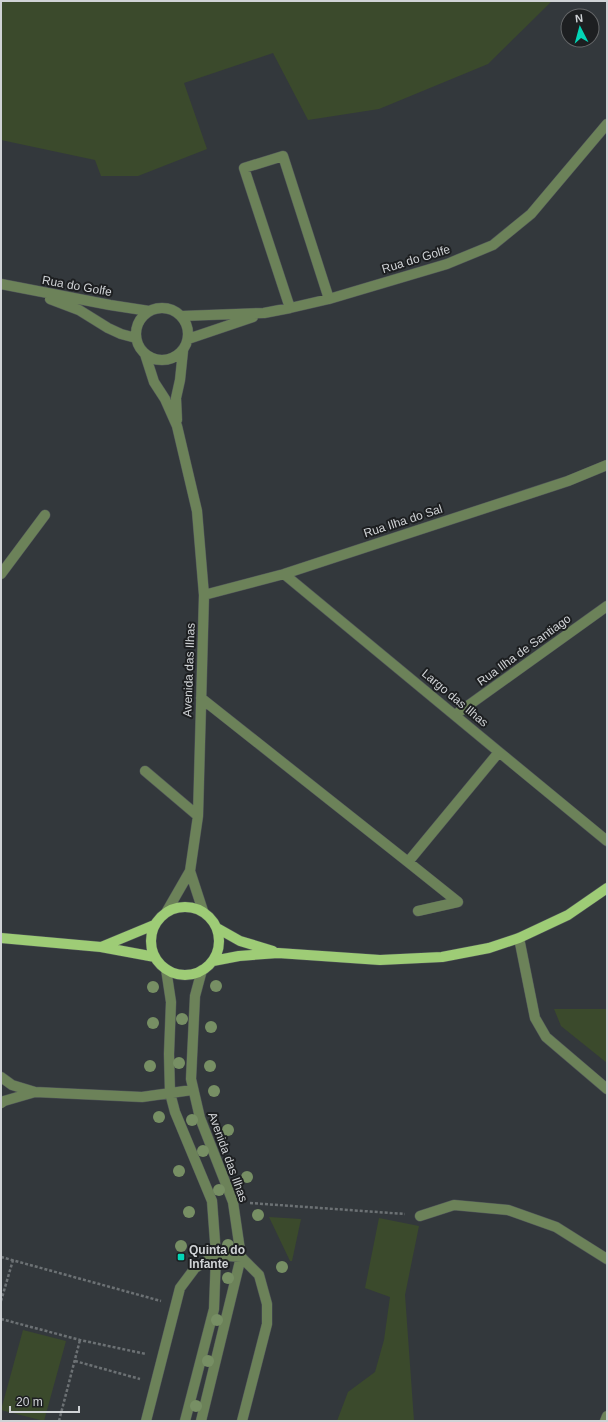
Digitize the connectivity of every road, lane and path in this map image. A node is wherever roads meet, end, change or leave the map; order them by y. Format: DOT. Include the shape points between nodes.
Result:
graph roads {
  1 [pos="607,124"];
  2 [pos="1,284"];
  3 [pos="30,290"];
  4 [pos="330,299"];
  5 [pos="290,308"];
  6 [pos="149,311"];
  7 [pos="264,313"];
  8 [pos="182,316"];
  9 [pos="136,338"];
  10 [pos="188,339"];
  11 [pos="183,350"];
  12 [pos="145,354"];
  13 [pos="177,426"];
  14 [pos="607,465"];
  15 [pos="45,515"];
  16 [pos="1,574"];
  17 [pos="284,574"];
  18 [pos="204,595"];
  19 [pos="607,606"];
  20 [pos="201,698"];
  21 [pos="455,715"];
  22 [pos="499,752"];
  23 [pos="145,771"];
  24 [pos="198,816"];
  25 [pos="607,841"];
  26 [pos="408,862"];
  27 [pos="190,871"];
  28 [pos="607,888"];
  29 [pos="167,911"];
  30 [pos="203,911"];
  31 [pos="418,911"];
  32 [pos="154,925"];
  33 [pos="217,928"];
  34 [pos="1,938"];
  35 [pos="519,938"];
  36 [pos="101,947"];
  37 [pos="278,953"];
  38 [pos="155,957"];
  39 [pos="213,961"];
  40 [pos="166,969"];
  41 [pos="202,970"];
  42 [pos="1,1077"];
  43 [pos="607,1089"];
  44 [pos="192,1090"];
  45 [pos="35,1092"];
  46 [pos="170,1093"];
  47 [pos="1,1103"];
  48 [pos="249,1203"];
  49 [pos="420,1216"];
  50 [pos="216,1256"];
  51 [pos="1,1257"];
  52 [pos="241,1257"];
  53 [pos="607,1259"];
  54 [pos="13,1260"];
  55 [pos="1,1301"];
  56 [pos="176,1305"];
  57 [pos="1,1319"];
  58 [pos="80,1340"];
  59 [pos="148,1355"];
  60 [pos="75,1361"];
  61 [pos="142,1380"];
  62 [pos="607,1416"];
  63 [pos="60,1421"];
  64 [pos="146,1421"];
  65 [pos="185,1421"];
  66 [pos="201,1421"];
  67 [pos="242,1421"];
  68 [pos="606,1421"];
  1 -- 4 [label="street, Rua do Golfe" via="531,214 493,246 447,264"];
  2 -- 3 [label="street, Rua do Golfe"];
  3 -- 6 [label="street, Rua do Golfe"];
  3 -- 9 [label="street" via="79,310 121,334"];
  4 -- 5 [label="street, Rua do Golfe"];
  4 -- 5 [label="street" via="283,156 244,168"];
  5 -- 7 [label="street, Rua do Golfe"];
  6 -- 8 [label="street, Rua do Golfe" via="166,308 175,310"];
  6 -- 9 [label="street" via="138,322"];
  7 -- 8 [label="street, Rua do Golfe"];
  7 -- 10 [label="street"];
  8 -- 10 [label="street" via="189,331"];
  9 -- 12 [label="street"];
  10 -- 11 [label="street"];
  11 -- 12 [label="street" via="173,358 161,361"];
  11 -- 13 [label="street, Avenida das Ilhas" via="176,398"];
  12 -- 13 [label="street, Avenida das Ilhas" via="154,382"];
  13 -- 18 [label="street, Avenida das Ilhas" via="197,511"];
  14 -- 17 [label="street, Rua Ilha do Sal"];
  15 -- 16 [label="street"];
  17 -- 18 [label="street, Rua Ilha do Sal"];
  17 -- 21 [label="street, Largo das Ilhas"];
  18 -- 20 [label="street, Avenida das Ilhas"];
  19 -- 21 [label="street, Rua Ilha de Santiago"];
  20 -- 24 [label="street, Avenida das Ilhas"];
  20 -- 26 [label="street"];
  21 -- 22 [label="street, Largo das Ilhas"];
  22 -- 25 [label="street, Largo das Ilhas"];
  22 -- 26 [label="street"];
  23 -- 24 [label="street"];
  24 -- 27 [label="street, Avenida das Ilhas"];
  26 -- 31 [label="street" via="458,902"];
  27 -- 29 [label="street, Avenida das Ilhas"];
  27 -- 30 [label="street"];
  28 -- 35 [label="main road" via="568,915"];
  29 -- 30 [label="main road" via="185,906"];
  29 -- 32 [label="main road"];
  30 -- 33 [label="main road"];
  32 -- 36 [label="main road"];
  32 -- 38 [label="main road" via="151,947"];
  33 -- 37 [label="main road" via="240,941"];
  33 -- 39 [label="main road" via="220,939"];
  34 -- 36 [label="main road"];
  35 -- 37 [label="main road" via="489,948 442,957 380,960"];
  35 -- 43 [label="street" via="535,1018 546,1037"];
  36 -- 38 [label="main road"];
  37 -- 39 [label="main road"];
  38 -- 40 [label="main road"];
  39 -- 41 [label="main road"];
  40 -- 41 [label="main road" via="184,975"];
  40 -- 46 [label="street" via="171,1002"];
  41 -- 44 [label="street, Avenida das Ilhas" via="195,996 191,1055"];
  42 -- 45 [label="street" via="12,1085"];
  44 -- 46 [label="street"];
  44 -- 52 [label="street, Avenida das Ilhas" via="200,1118 233,1202"];
  45 -- 46 [label="street" via="142,1097"];
  45 -- 47 [label="street"];
  46 -- 50 [label="street" via="175,1112 212,1201"];
  48 -- 49 [label="path"];
  49 -- 53 [label="street" via="454,1205 508,1210 556,1227"];
  50 -- 52 [label="street"];
  50 -- 56 [label="street" via="195,1268 180,1288"];
  50 -- 65 [label="street" via="214,1309"];
  51 -- 54 [label="path"];
  52 -- 66 [label="street, Avenida das Ilhas"];
  52 -- 67 [label="street" via="259,1275 267,1304 267,1324"];
  54 -- 55 [label="path"];
  54 -- 56 [label="path"];
  56 -- 64 [label="street"];
  57 -- 58 [label="path"];
  58 -- 59 [label="path"];
  58 -- 60 [label="path"];
  60 -- 61 [label="path"];
  60 -- 63 [label="path"];
  62 -- 68 [label="street"];
}
